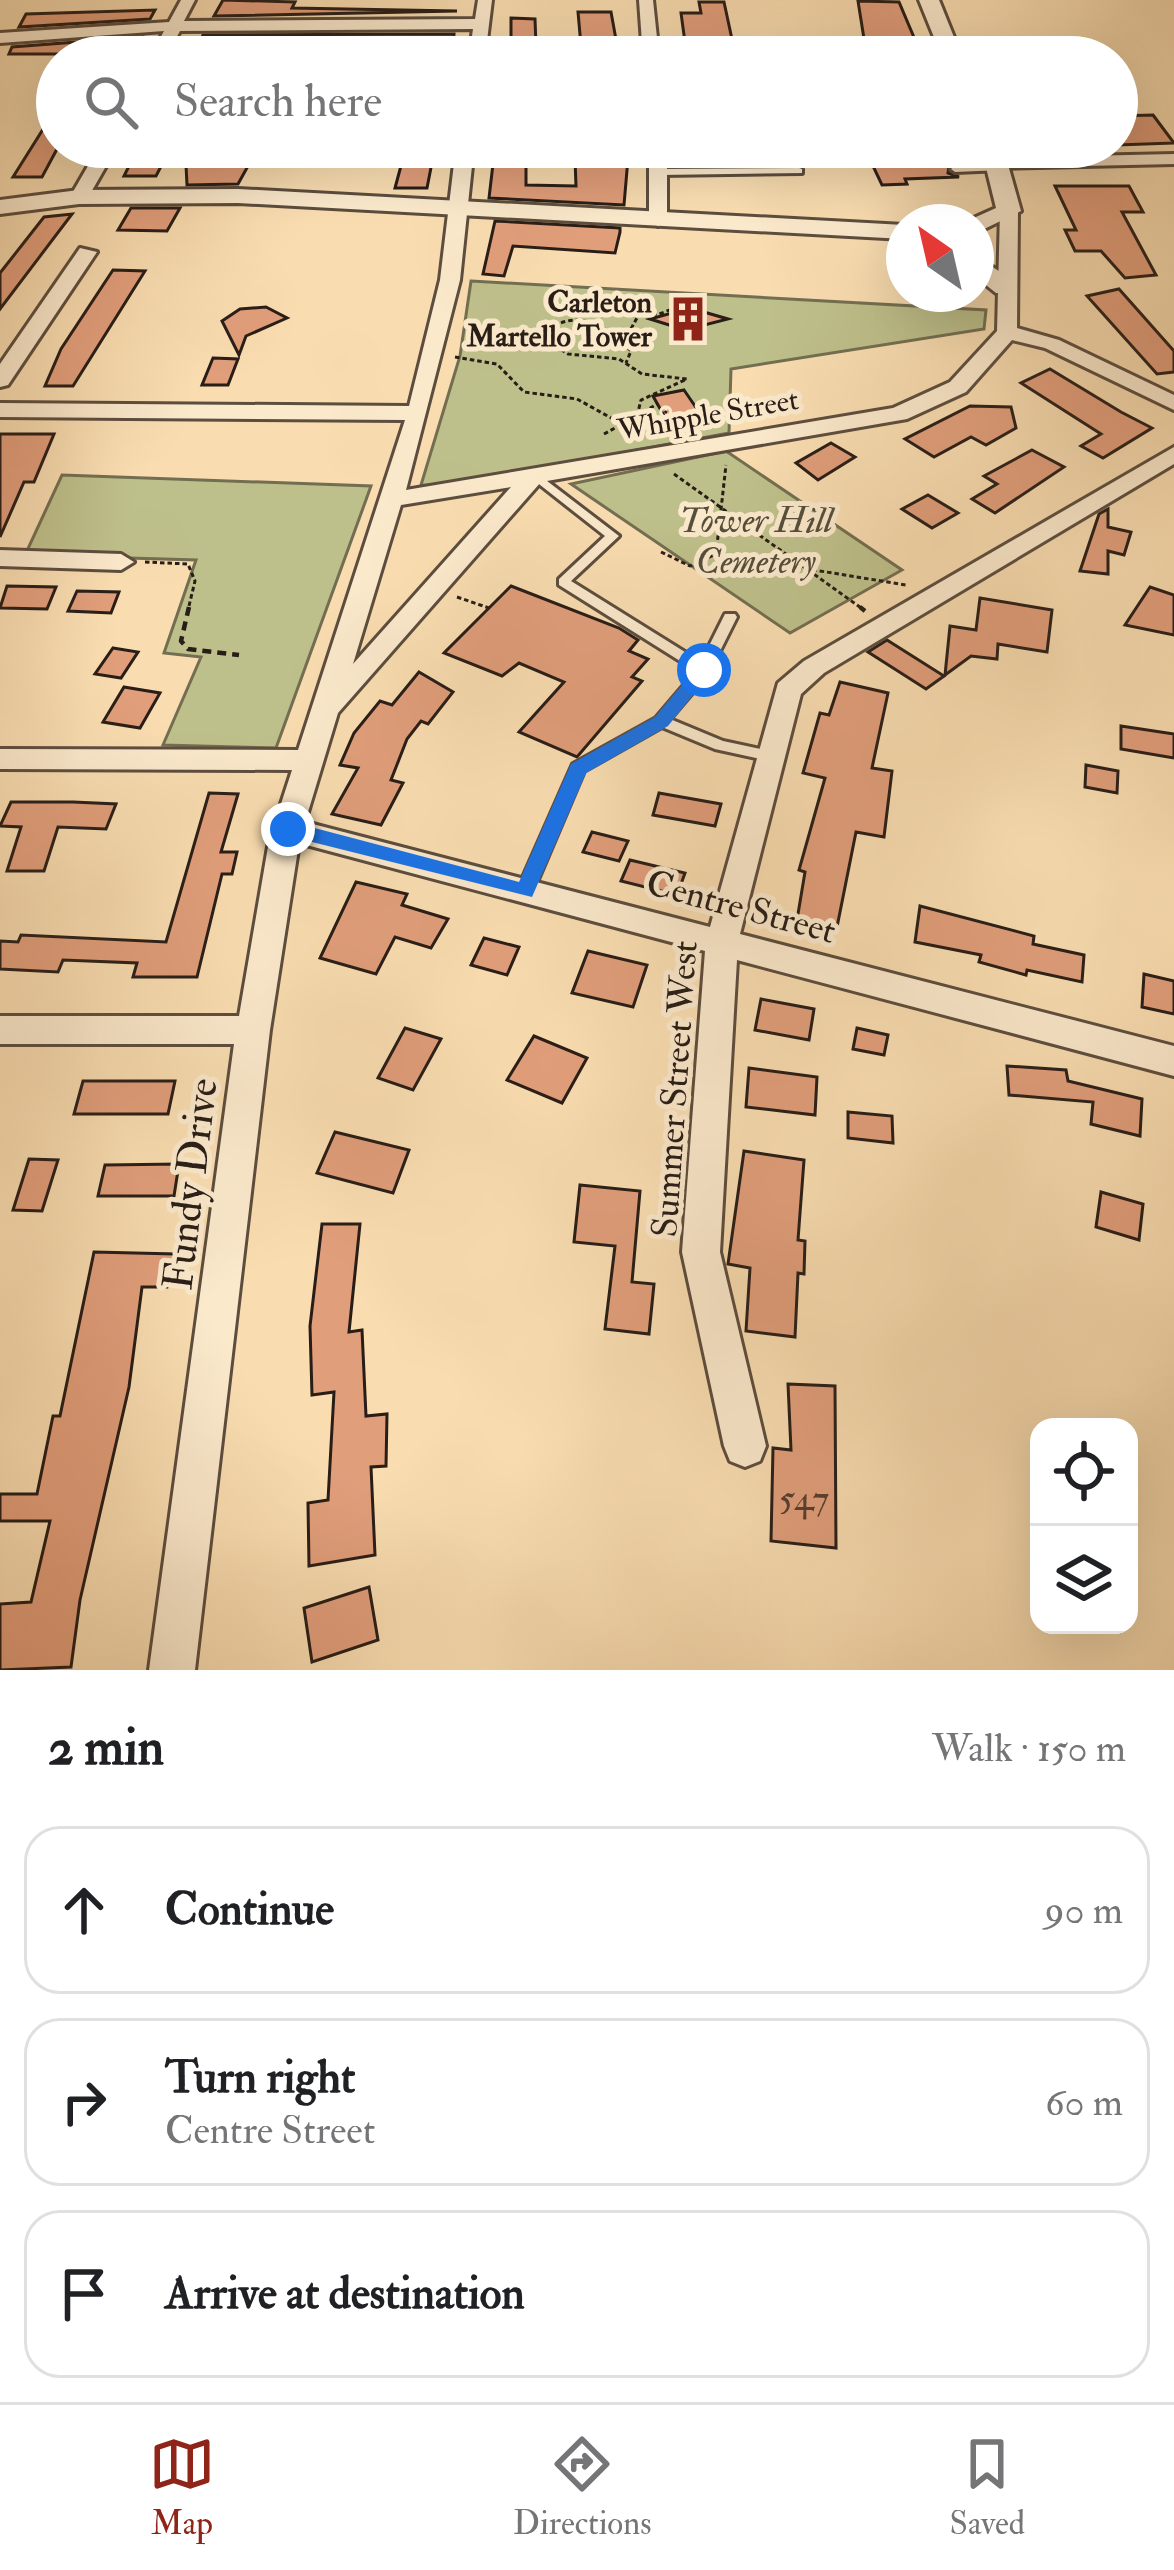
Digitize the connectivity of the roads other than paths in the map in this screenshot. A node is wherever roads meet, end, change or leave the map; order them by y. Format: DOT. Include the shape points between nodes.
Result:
graph roads {
  1 [pos="188,0"];
  2 [pos="485,0"];
  3 [pos="646,0"];
  4 [pos="929,0"];
  5 [pos="482,24"];
  6 [pos="175,26"];
  7 [pos="170,36"];
  8 [pos="480,36"];
  9 [pos="649,36"];
  10 [pos="944,36"];
  11 [pos="0,38"];
  12 [pos="1138,159"];
  13 [pos="1174,159"];
  14 [pos="96,168"];
  15 [pos="462,168"];
  16 [pos="660,168"];
  17 [pos="959,168"];
  18 [pos="998,168"];
  19 [pos="955,169"];
  20 [pos="799,171"];
  21 [pos="660,172"];
  22 [pos="80,197"];
  23 [pos="457,206"];
  24 [pos="0,207"];
  25 [pos="1009,211"];
  26 [pos="994,218"];
  27 [pos="658,220"];
  28 [pos="886,231"];
  29 [pos="87,252"];
  30 [pos="994,278"];
  31 [pos="1005,287"];
  32 [pos="1007,332"];
  33 [pos="0,380"];
  34 [pos="1168,396"];
  35 [pos="0,410"];
  36 [pos="418,413"];
  37 [pos="1174,454"];
  38 [pos="534,476"];
  39 [pos="391,500"];
  40 [pos="0,558"];
  41 [pos="121,562"];
  42 [pos="730,617"];
  43 [pos="704,670"];
  44 [pos="323,715"];
  45 [pos="661,721"];
  46 [pos="770,756"];
  47 [pos="0,759"];
  48 [pos="309,760"];
  49 [pos="288,829"];
  50 [pos="525,891"];
  51 [pos="722,943"];
  52 [pos="0,1030"];
  53 [pos="253,1030"];
  54 [pos="1174,1061"];
  55 [pos="745,1446"];
  56 [pos="172,1670"];
  1 -- 6 [label="street"];
  2 -- 5 [label="street"];
  3 -- 9 [label="street"];
  4 -- 10 [label="street"];
  5 -- 6 [label="street"];
  5 -- 8 [label="street"];
  6 -- 7 [label="street"];
  6 -- 11 [label="street"];
  12 -- 13 [label="street"];
  14 -- 22 [label="street"];
  15 -- 23 [label="street, Fundy Drive"];
  16 -- 21 [label="street"];
  17 -- 19 [label="lane"];
  18 -- 25 [label="street"];
  20 -- 21 [label="lane"];
  21 -- 27 [label="street"];
  22 -- 23 [label="street"];
  22 -- 24 [label="street"];
  23 -- 27 [label="street"];
  23 -- 36 [label="street, Fundy Drive" via="450,280"];
  25 -- 26 [label="street"];
  25 -- 31 [label="street"];
  27 -- 28 [label="street"];
  29 -- 33 [label="street"];
  30 -- 31 [label="street"];
  31 -- 32 [label="street"];
  32 -- 34 [label="street"];
  32 -- 38 [label="street, Whipple Street" via="958,388 924,407"];
  35 -- 36 [label="street"];
  36 -- 39 [label="street, Fundy Drive"];
  37 -- 46 [label="street, Summer Street West" via="793,683"];
  38 -- 39 [label="street, Whipple Street"];
  38 -- 43 [label="lane" via="613,536 563,582"];
  38 -- 44 [label="street, Fundy Drive"];
  39 -- 44 [label="street, Fundy Drive"];
  40 -- 41 [label="street"];
  42 -- 43 [label="lane"];
  43 -- 45 [label="lane"];
  44 -- 48 [label="street, Fundy Drive"];
  45 -- 46 [label="lane"];
  45 -- 50 [label="lane" via="578,768"];
  46 -- 51 [label="street, Summer Street West"];
  47 -- 48 [label="street"];
  48 -- 49 [label="street, Fundy Drive"];
  49 -- 50 [label="street, Centre Street"];
  49 -- 53 [label="street, Fundy Drive"];
  50 -- 51 [label="street, Centre Street"];
  51 -- 54 [label="street, Centre Street"];
  51 -- 55 [label="street, Summer Street West" via="701,1252"];
  52 -- 53 [label="street"];
  53 -- 56 [label="street, Fundy Drive"];
}
